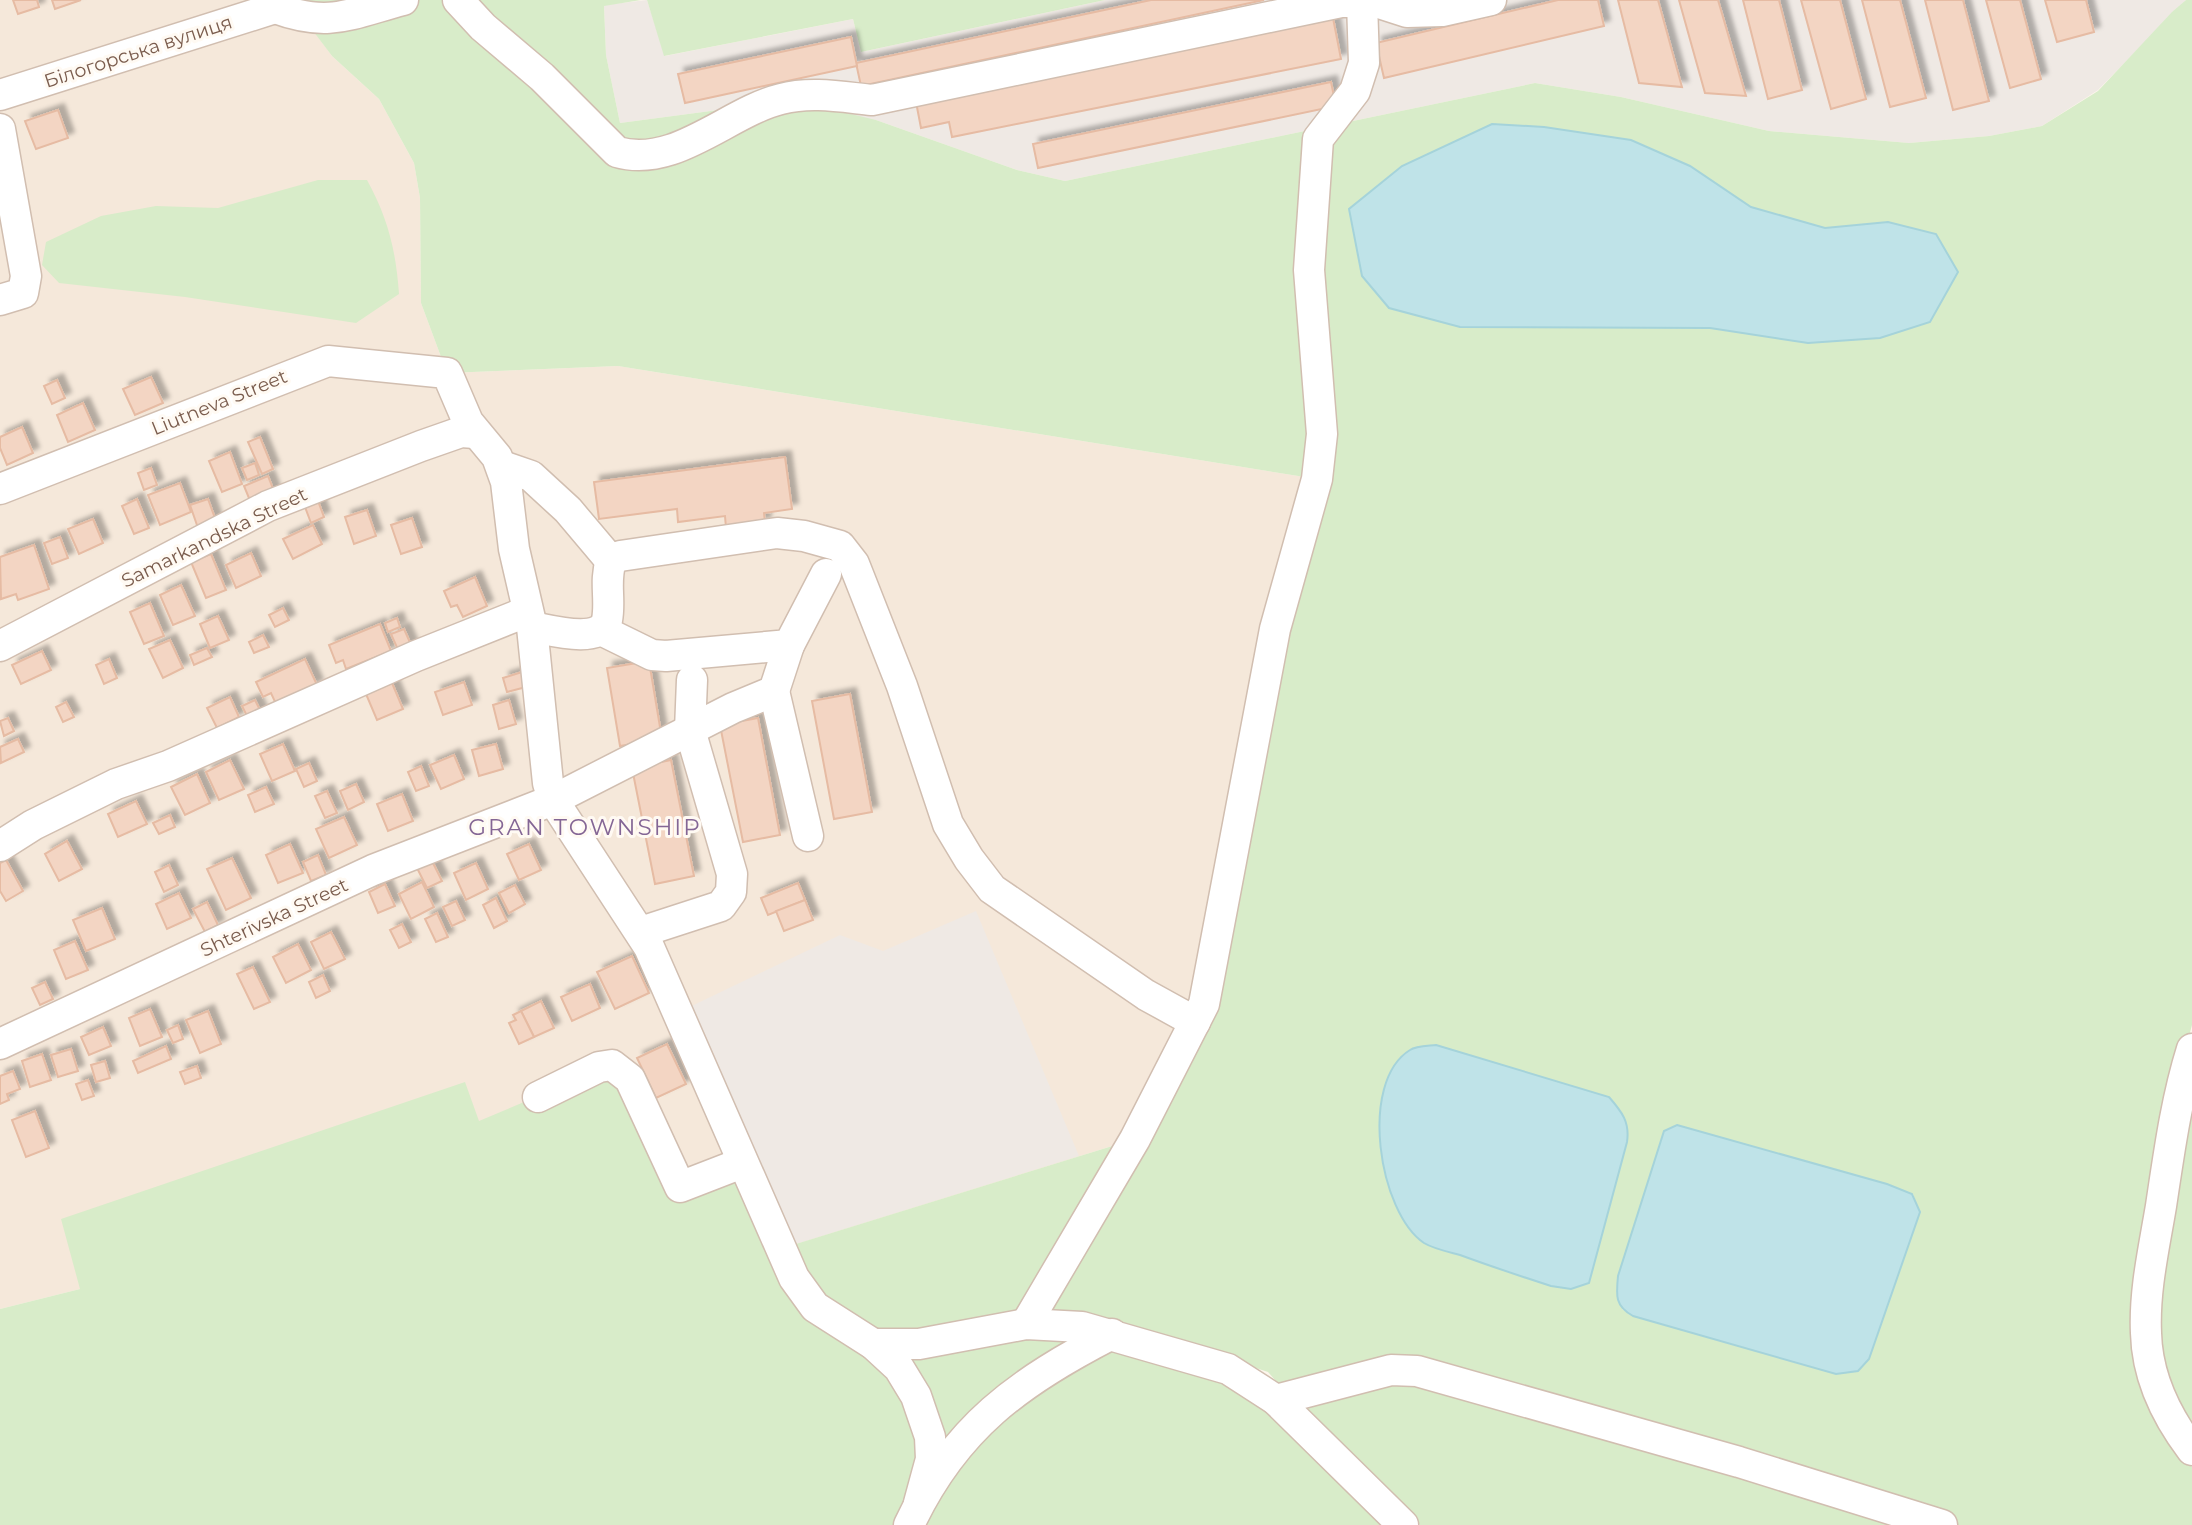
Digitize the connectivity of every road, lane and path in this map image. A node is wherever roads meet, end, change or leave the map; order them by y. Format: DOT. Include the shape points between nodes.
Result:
graph roads {
  1 [pos="403,0"];
  2 [pos="458,0"];
  3 [pos="1491,0"];
  4 [pos="1362,2"];
  5 [pos="274,4"];
  6 [pos="0,95"];
  7 [pos="0,129"];
  8 [pos="0,300"];
  9 [pos="475,433"];
  10 [pos="502,466"];
  11 [pos="0,489"];
  12 [pos="611,561"];
  13 [pos="826,575"];
  14 [pos="529,619"];
  15 [pos="601,630"];
  16 [pos="789,645"];
  17 [pos="0,646"];
  18 [pos="692,680"];
  19 [pos="774,691"];
  20 [pos="690,730"];
  21 [pos="552,800"];
  22 [pos="808,836"];
  23 [pos="0,846"];
  24 [pos="641,932"];
  25 [pos="1195,1022"];
  26 [pos="0,1044"];
  27 [pos="2192,1049"];
  28 [pos="538,1097"];
  29 [pos="742,1163"];
  30 [pos="1026,1324"];
  31 [pos="1112,1334"];
  32 [pos="873,1344"];
  33 [pos="1276,1399"];
  34 [pos="2192,1450"];
  35 [pos="914,1514"];
  36 [pos="1403,1525"];
  37 [pos="1941,1525"];
  1 -- 5 [label="street" via="332,19 304,19"];
  2 -- 4 [label="street" via="617,152 632,156 650,156 679,145 781,99 807,94 872,100 1341,2"];
  3 -- 4 [label="street" via="1442,11 1407,12"];
  4 -- 25 [label="street" via="1364,63 1355,91 1318,139 1309,270 1322,434 1317,479 1275,629 1204,1004"];
  5 -- 6 [label="street, Білогорська вулиця"];
  7 -- 8 [label="street" via="26,276 23,293"];
  9 -- 10 [label="street"];
  9 -- 11 [label="street, Liutneva Street" via="447,373 328,361"];
  9 -- 17 [label="street, Samarkandska Street" via="461,432 421,446 268,506"];
  10 -- 12 [label="street" via="531,476 568,510"];
  10 -- 14 [label="street"];
  12 -- 15 [label="street" via="606,574 607,622"];
  12 -- 25 [label="street" via="777,533 840,546 854,564 948,824 969,859 992,889 1146,995"];
  13 -- 16 [label="street"];
  14 -- 15 [label="street" via="589,636"];
  14 -- 21 [label="street"];
  14 -- 23 [label="street" via="416,656 168,766 116,784"];
  15 -- 16 [label="street" via="652,655"];
  16 -- 19 [label="street"];
  18 -- 20 [label="street"];
  19 -- 20 [label="street, Shterivska Street"];
  19 -- 22 [label="street"];
  20 -- 21 [label="street, Shterivska Street"];
  20 -- 24 [label="street" via="732,874 731,892 721,906"];
  21 -- 24 [label="street"];
  21 -- 26 [label="street, Shterivska Street" via="373,870"];
  24 -- 29 [label="street"];
  25 -- 30 [label="street" via="1135,1139"];
  27 -- 34 [label="street" via="2180,1088 2151,1261 2146,1334 2158,1391"];
  28 -- 29 [label="street" via="612,1065 629,1079 680,1187"];
  29 -- 32 [label="street" via="794,1278 815,1307"];
  30 -- 31 [label="street" via="1082,1326"];
  30 -- 32 [label="street" via="919,1344"];
  31 -- 33 [label="street" via="1228,1368"];
  31 -- 35 [label="street" via="1041,1373 984,1416"];
  32 -- 35 [label="street" via="899,1368 925,1418 931,1459"];
  33 -- 36 [label="street"];
  33 -- 37 [label="street" via="1391,1370 1417,1371"];
}
